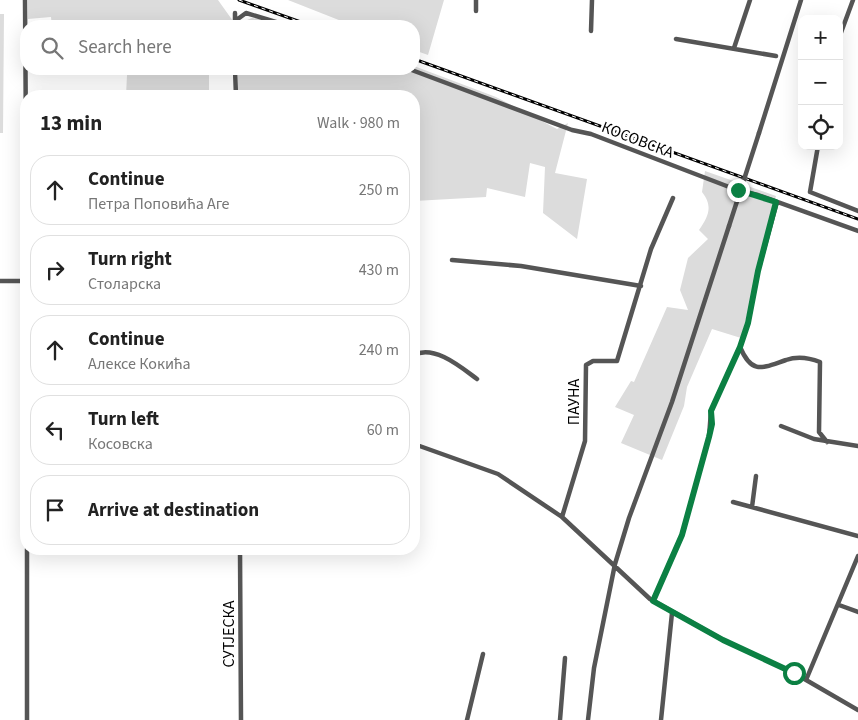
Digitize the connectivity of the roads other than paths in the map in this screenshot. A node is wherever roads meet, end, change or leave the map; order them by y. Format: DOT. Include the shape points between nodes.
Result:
graph roads {
  1 [pos="25,0"];
  2 [pos="476,0"];
  3 [pos="592,0"];
  4 [pos="750,0"];
  5 [pos="801,0"];
  6 [pos="853,0"];
  7 [pos="476,11"];
  8 [pos="235,13"];
  9 [pos="25,20"];
  10 [pos="235,20"];
  11 [pos="239,20"];
  12 [pos="269,20"];
  13 [pos="843,27"];
  14 [pos="591,31"];
  15 [pos="676,39"];
  16 [pos="734,48"];
  17 [pos="776,56"];
  18 [pos="420,73"];
  19 [pos="26,75"];
  20 [pos="235,75"];
  21 [pos="26,90"];
  22 [pos="236,90"];
  23 [pos="817,150"];
  24 [pos="673,198"];
  25 [pos="776,202"];
  26 [pos="858,211"];
  27 [pos="858,231"];
  28 [pos="452,260"];
  29 [pos="0,281"];
  30 [pos="20,281"];
  31 [pos="641,286"];
  32 [pos="740,347"];
  33 [pos="420,353"];
  34 [pos="477,379"];
  35 [pos="781,426"];
  36 [pos="827,442"];
  37 [pos="420,446"];
  38 [pos="858,446"];
  39 [pos="756,476"];
  40 [pos="733,502"];
  41 [pos="752,507"];
  42 [pos="562,516"];
  43 [pos="858,536"];
  44 [pos="27,555"];
  45 [pos="240,555"];
  46 [pos="858,556"];
  47 [pos="614,564"];
  48 [pos="653,601"];
  49 [pos="839,605"];
  50 [pos="672,612"];
  51 [pos="858,612"];
  52 [pos="483,654"];
  53 [pos="565,658"];
  54 [pos="806,680"];
  55 [pos="858,710"];
  56 [pos="28,720"];
  57 [pos="241,720"];
  58 [pos="468,720"];
  59 [pos="560,720"];
  60 [pos="588,720"];
  61 [pos="661,720"];
  1 -- 9 [label="street"];
  2 -- 7 [label="street"];
  3 -- 14 [label="street"];
  4 -- 16 [label="street"];
  5 -- 47 [label="street, bridge" via="672,402"];
  6 -- 13 [label="street"];
  8 -- 10 [label="street"];
  11 -- 12 [label="street" via="246,13"];
  15 -- 16 [label="street"];
  16 -- 17 [label="street"];
  18 -- 25 [label="street, КОСОВСКА"];
  19 -- 21 [label="street"];
  20 -- 22 [label="street"];
  23 -- 26 [label="street" via="810,192"];
  24 -- 31 [label="street, ПАУНА" via="651,248"];
  25 -- 27 [label="street, КОСОВСКА"];
  25 -- 32 [label="street"];
  28 -- 31 [label="street" via="521,266"];
  29 -- 30 [label="street"];
  31 -- 42 [label="street, ПАУНА" via="617,361 593,361 586,365 586,441"];
  32 -- 36 [label="street" via="747,363 755,367 770,367 788,359 808,358 820,362 819,432"];
  32 -- 48 [label="street" via="711,411 709,437 682,535"];
  33 -- 34 [label="street" via="446,357"];
  35 -- 36 [label="street"];
  36 -- 38 [label="street"];
  37 -- 42 [label="street" via="498,474"];
  39 -- 41 [label="street"];
  40 -- 41 [label="street"];
  41 -- 43 [label="street"];
  42 -- 47 [label="street"];
  44 -- 56 [label="street"];
  45 -- 57 [label="street, СУТЈЕСКА"];
  46 -- 49 [label="street"];
  47 -- 48 [label="street"];
  47 -- 60 [label="street" via="594,668"];
  48 -- 50 [label="street"];
  49 -- 51 [label="street"];
  49 -- 54 [label="street"];
  50 -- 54 [label="street"];
  50 -- 61 [label="street"];
  52 -- 58 [label="street"];
  53 -- 59 [label="street"];
  54 -- 55 [label="street"];
}
